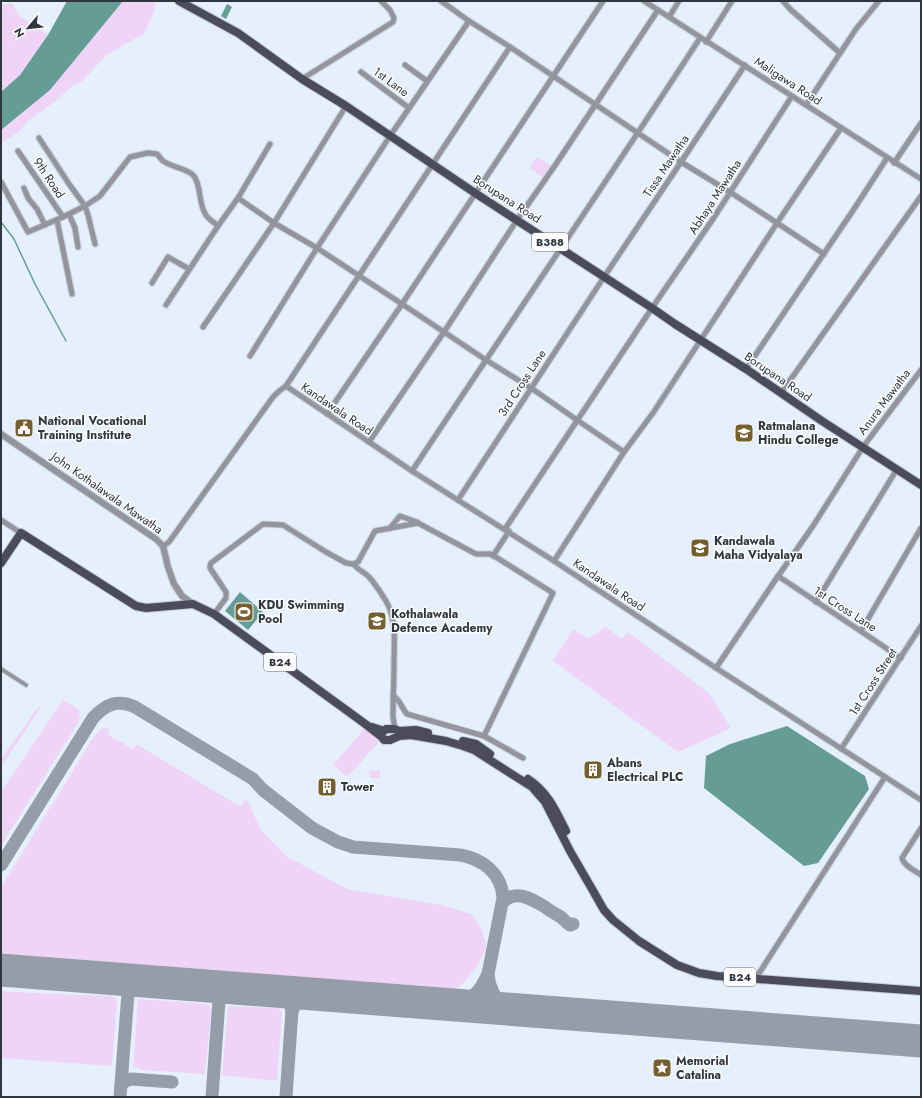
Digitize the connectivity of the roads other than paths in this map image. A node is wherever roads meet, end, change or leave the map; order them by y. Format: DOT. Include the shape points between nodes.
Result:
graph roads {
  1 [pos="179,1"];
  2 [pos="381,1"];
  3 [pos="441,1"];
  4 [pos="603,1"];
  5 [pos="644,1"];
  6 [pos="679,1"];
  7 [pos="732,1"];
  8 [pos="783,1"];
  9 [pos="879,1"];
  10 [pos="190,3"];
  11 [pos="658,10"];
  12 [pos="669,17"];
  13 [pos="469,21"];
  14 [pos="700,38"];
  15 [pos="706,42"];
  16 [pos="510,47"];
  17 [pos="840,53"];
  18 [pos="405,65"];
  19 [pos="745,65"];
  20 [pos="361,72"];
  21 [pos="553,76"];
  22 [pos="302,79"];
  23 [pos="427,82"];
  24 [pos="792,96"];
  25 [pos="596,104"];
  26 [pos="806,105"];
  27 [pos="346,106"];
  28 [pos="410,108"];
  29 [pos="921,123"];
  30 [pos="841,128"];
  31 [pos="638,133"];
  32 [pos="390,136"];
  33 [pos="39,138"];
  34 [pos="270,144"];
  35 [pos="18,151"];
  36 [pos="888,158"];
  37 [pos="681,162"];
  38 [pos="894,163"];
  39 [pos="432,164"];
  40 [pos="921,179"];
  41 [pos="1,182"];
  42 [pos="24,188"];
  43 [pos="730,192"];
  44 [pos="475,193"];
  45 [pos="921,196"];
  46 [pos="238,198"];
  47 [pos="85,206"];
  48 [pos="70,214"];
  49 [pos="63,217"];
  50 [pos="56,220"];
  51 [pos="517,220"];
  52 [pos="274,223"];
  53 [pos="777,223"];
  54 [pos="45,225"];
  55 [pos="218,226"];
  56 [pos="95,244"];
  57 [pos="78,247"];
  58 [pos="317,248"];
  59 [pos="561,249"];
  60 [pos="824,254"];
  61 [pos="189,269"];
  62 [pos="359,276"];
  63 [pos="604,277"];
  64 [pos="152,283"];
  65 [pos="72,294"];
  66 [pos="402,304"];
  67 [pos="166,305"];
  68 [pos="652,308"];
  69 [pos="202,326"];
  70 [pos="444,332"];
  71 [pos="701,340"];
  72 [pos="250,356"];
  73 [pos="486,360"];
  74 [pos="746,369"];
  75 [pos="921,370"];
  76 [pos="286,386"];
  77 [pos="531,388"];
  78 [pos="781,393"];
  79 [pos="327,414"];
  80 [pos="577,420"];
  81 [pos="1,434"];
  82 [pos="369,442"];
  83 [pos="863,447"];
  84 [pos="624,452"];
  85 [pos="896,469"];
  86 [pos="412,471"];
  87 [pos="921,485"];
  88 [pos="458,500"];
  89 [pos="1,520"];
  90 [pos="418,523"];
  91 [pos="390,528"];
  92 [pos="921,528"];
  93 [pos="507,530"];
  94 [pos="21,533"];
  95 [pos="163,546"];
  96 [pos="493,556"];
  97 [pos="554,561"];
  98 [pos="1,562"];
  99 [pos="354,564"];
  100 [pos="778,576"];
  101 [pos="816,602"];
  102 [pos="193,604"];
  103 [pos="214,614"];
  104 [pos="921,626"];
  105 [pos="861,631"];
  106 [pos="901,658"];
  107 [pos="716,668"];
  108 [pos="1,669"];
  109 [pos="26,685"];
  110 [pos="393,696"];
  111 [pos="393,717"];
  112 [pos="384,732"];
  113 [pos="398,732"];
  114 [pos="484,736"];
  115 [pos="842,749"];
  116 [pos="523,758"];
  117 [pos="886,777"];
  118 [pos="921,800"];
  119 [pos="921,828"];
  120 [pos="921,875"];
  121 [pos="756,978"];
  122 [pos="921,991"];
  1 -- 10 [label="main road, Borupana Road / B388"];
  2 -- 22 [label="street" via="390,10 393,22"];
  3 -- 13 [label="street"];
  4 -- 21 [label="street"];
  5 -- 11 [label="street, Maligawa Road"];
  6 -- 12 [label="street"];
  7 -- 15 [label="street"];
  8 -- 17 [label="street"];
  9 -- 17 [label="street"];
  10 -- 22 [label="main road, Borupana Road / B388" via="238,33"];
  11 -- 12 [label="street, Maligawa Road"];
  11 -- 25 [label="street"];
  12 -- 14 [label="street, Maligawa Road"];
  13 -- 16 [label="street"];
  13 -- 23 [label="street"];
  14 -- 15 [label="street, Maligawa Road"];
  14 -- 31 [label="street"];
  15 -- 19 [label="street, Maligawa Road"];
  16 -- 21 [label="street"];
  16 -- 39 [label="street"];
  17 -- 26 [label="street"];
  18 -- 23 [label="street"];
  19 -- 24 [label="street, Maligawa Road"];
  19 -- 37 [label="street, Tissa Mawatha"];
  20 -- 28 [label="street, 1st Lane"];
  21 -- 25 [label="street"];
  21 -- 44 [label="street"];
  22 -- 27 [label="main road, Borupana Road / B388"];
  23 -- 28 [label="street"];
  24 -- 26 [label="street, Maligawa Road"];
  24 -- 43 [label="street, Abhaya Mawatha"];
  25 -- 31 [label="street"];
  25 -- 51 [label="street"];
  26 -- 30 [label="street, Maligawa Road"];
  27 -- 32 [label="main road, Borupana Road / B388"];
  27 -- 52 [label="street"];
  28 -- 32 [label="street"];
  29 -- 38 [label="street"];
  30 -- 36 [label="street, Maligawa Road"];
  30 -- 53 [label="street"];
  31 -- 37 [label="street"];
  31 -- 59 [label="street"];
  32 -- 39 [label="main road, Borupana Road / B388"];
  32 -- 58 [label="street"];
  33 -- 47 [label="street"];
  34 -- 46 [label="street"];
  35 -- 49 [label="street, 9th Road"];
  36 -- 38 [label="street, Maligawa Road"];
  36 -- 60 [label="street"];
  37 -- 43 [label="street"];
  37 -- 63 [label="street, Tissa Mawatha"];
  38 -- 40 [label="street, Maligawa Road"];
  39 -- 44 [label="main road, Borupana Road / B388"];
  39 -- 62 [label="street"];
  41 -- 54 [label="street" via="28,232"];
  42 -- 54 [label="street"];
  43 -- 53 [label="street"];
  43 -- 68 [label="street, Abhaya Mawatha"];
  44 -- 51 [label="main road, Borupana Road / B388"];
  44 -- 66 [label="street"];
  45 -- 78 [label="street"];
  46 -- 52 [label="street"];
  46 -- 55 [label="street"];
  47 -- 48 [label="street"];
  47 -- 55 [label="street" via="100,196 130,156 157,154 163,161 193,175 197,181 206,217"];
  47 -- 56 [label="street"];
  48 -- 49 [label="street"];
  48 -- 57 [label="street"];
  49 -- 50 [label="street"];
  50 -- 54 [label="street"];
  50 -- 65 [label="street"];
  51 -- 59 [label="main road, Borupana Road / B388"];
  51 -- 70 [label="street"];
  52 -- 58 [label="street"];
  52 -- 69 [label="street"];
  53 -- 60 [label="street"];
  53 -- 71 [label="street"];
  55 -- 61 [label="street"];
  58 -- 62 [label="street"];
  58 -- 72 [label="street"];
  59 -- 63 [label="main road, Borupana Road / B388"];
  59 -- 73 [label="street"];
  60 -- 74 [label="street"];
  61 -- 64 [label="street" via="168,257"];
  61 -- 67 [label="street"];
  62 -- 66 [label="street"];
  62 -- 76 [label="street"];
  63 -- 68 [label="main road, Borupana Road / B388"];
  63 -- 77 [label="street, 3rd Cross Lane"];
  66 -- 70 [label="street"];
  66 -- 79 [label="street"];
  68 -- 71 [label="main road, Borupana Road / B388"];
  68 -- 80 [label="street, Abhaya Mawatha"];
  70 -- 73 [label="street"];
  70 -- 82 [label="street"];
  71 -- 74 [label="main road, Borupana Road / B388"];
  71 -- 84 [label="street"];
  73 -- 77 [label="street"];
  73 -- 86 [label="street"];
  74 -- 78 [label="main road, Borupana Road / B388"];
  75 -- 83 [label="street, Anura Mawatha"];
  76 -- 79 [label="street, Kandawala Road"];
  76 -- 95 [label="street" via="273,398 169,542"];
  77 -- 80 [label="street"];
  77 -- 88 [label="street, 3rd Cross Lane"];
  78 -- 83 [label="main road, Borupana Road / B388"];
  79 -- 82 [label="street, Kandawala Road"];
  80 -- 84 [label="street"];
  80 -- 93 [label="street, Abhaya Mawatha"];
  81 -- 95 [label="street, John Kothalawala Mawatha"];
  82 -- 86 [label="street, Kandawala Road"];
  83 -- 85 [label="main road, Borupana Road / B388"];
  83 -- 100 [label="street, Anura Mawatha"];
  84 -- 97 [label="street"];
  85 -- 87 [label="main road, Borupana Road / B388"];
  85 -- 101 [label="street"];
  86 -- 88 [label="street, Kandawala Road"];
  88 -- 93 [label="street, Kandawala Road"];
  89 -- 94 [label="street"];
  90 -- 91 [label="street"];
  90 -- 91 [label="street" via="400,516"];
  90 -- 96 [label="street" via="476,554"];
  91 -- 99 [label="street" via="375,531 360,560"];
  92 -- 105 [label="street"];
  93 -- 96 [label="street, Abhaya Mawatha"];
  93 -- 97 [label="street, Kandawala Road"];
  94 -- 98 [label="main road"];
  94 -- 102 [label="main road" via="136,606 146,608"];
  95 -- 102 [label="street, John Kothalawala Mawatha" via="174,584 182,596"];
  96 -- 114 [label="street" via="552,593"];
  97 -- 107 [label="street, Kandawala Road"];
  99 -- 103 [label="street" via="346,563 320,549 283,525 263,524 211,563 210,568 227,595"];
  99 -- 110 [label="street" via="371,580 386,601 392,615 395,636"];
  100 -- 101 [label="street, 1st Cross Lane"];
  100 -- 107 [label="street, Anura Mawatha"];
  101 -- 105 [label="street, 1st Cross Lane"];
  102 -- 103 [label="main road, B24"];
  103 -- 112 [label="main road, B24" via="364,723"];
  104 -- 106 [label="street, 1st Cross Street"];
  105 -- 106 [label="street, 1st Cross Lane"];
  106 -- 115 [label="street, 1st Cross Street"];
  107 -- 115 [label="street, Kandawala Road"];
  108 -- 109 [label="street"];
  110 -- 111 [label="street"];
  110 -- 114 [label="street" via="407,714"];
  111 -- 112 [label="street"];
  111 -- 113 [label="street"];
  112 -- 113 [label="main road, B24" via="384,740 390,740"];
  113 -- 121 [label="main road, B24" via="446,741 474,750 532,787 545,802 604,910 638,941 678,965 699,973"];
  114 -- 116 [label="street"];
  115 -- 117 [label="street, Kandawala Road"];
  117 -- 118 [label="street, Kandawala Road"];
  117 -- 121 [label="street"];
  119 -- 120 [label="street" via="902,860"];
  121 -- 122 [label="main road, B24"];
}
